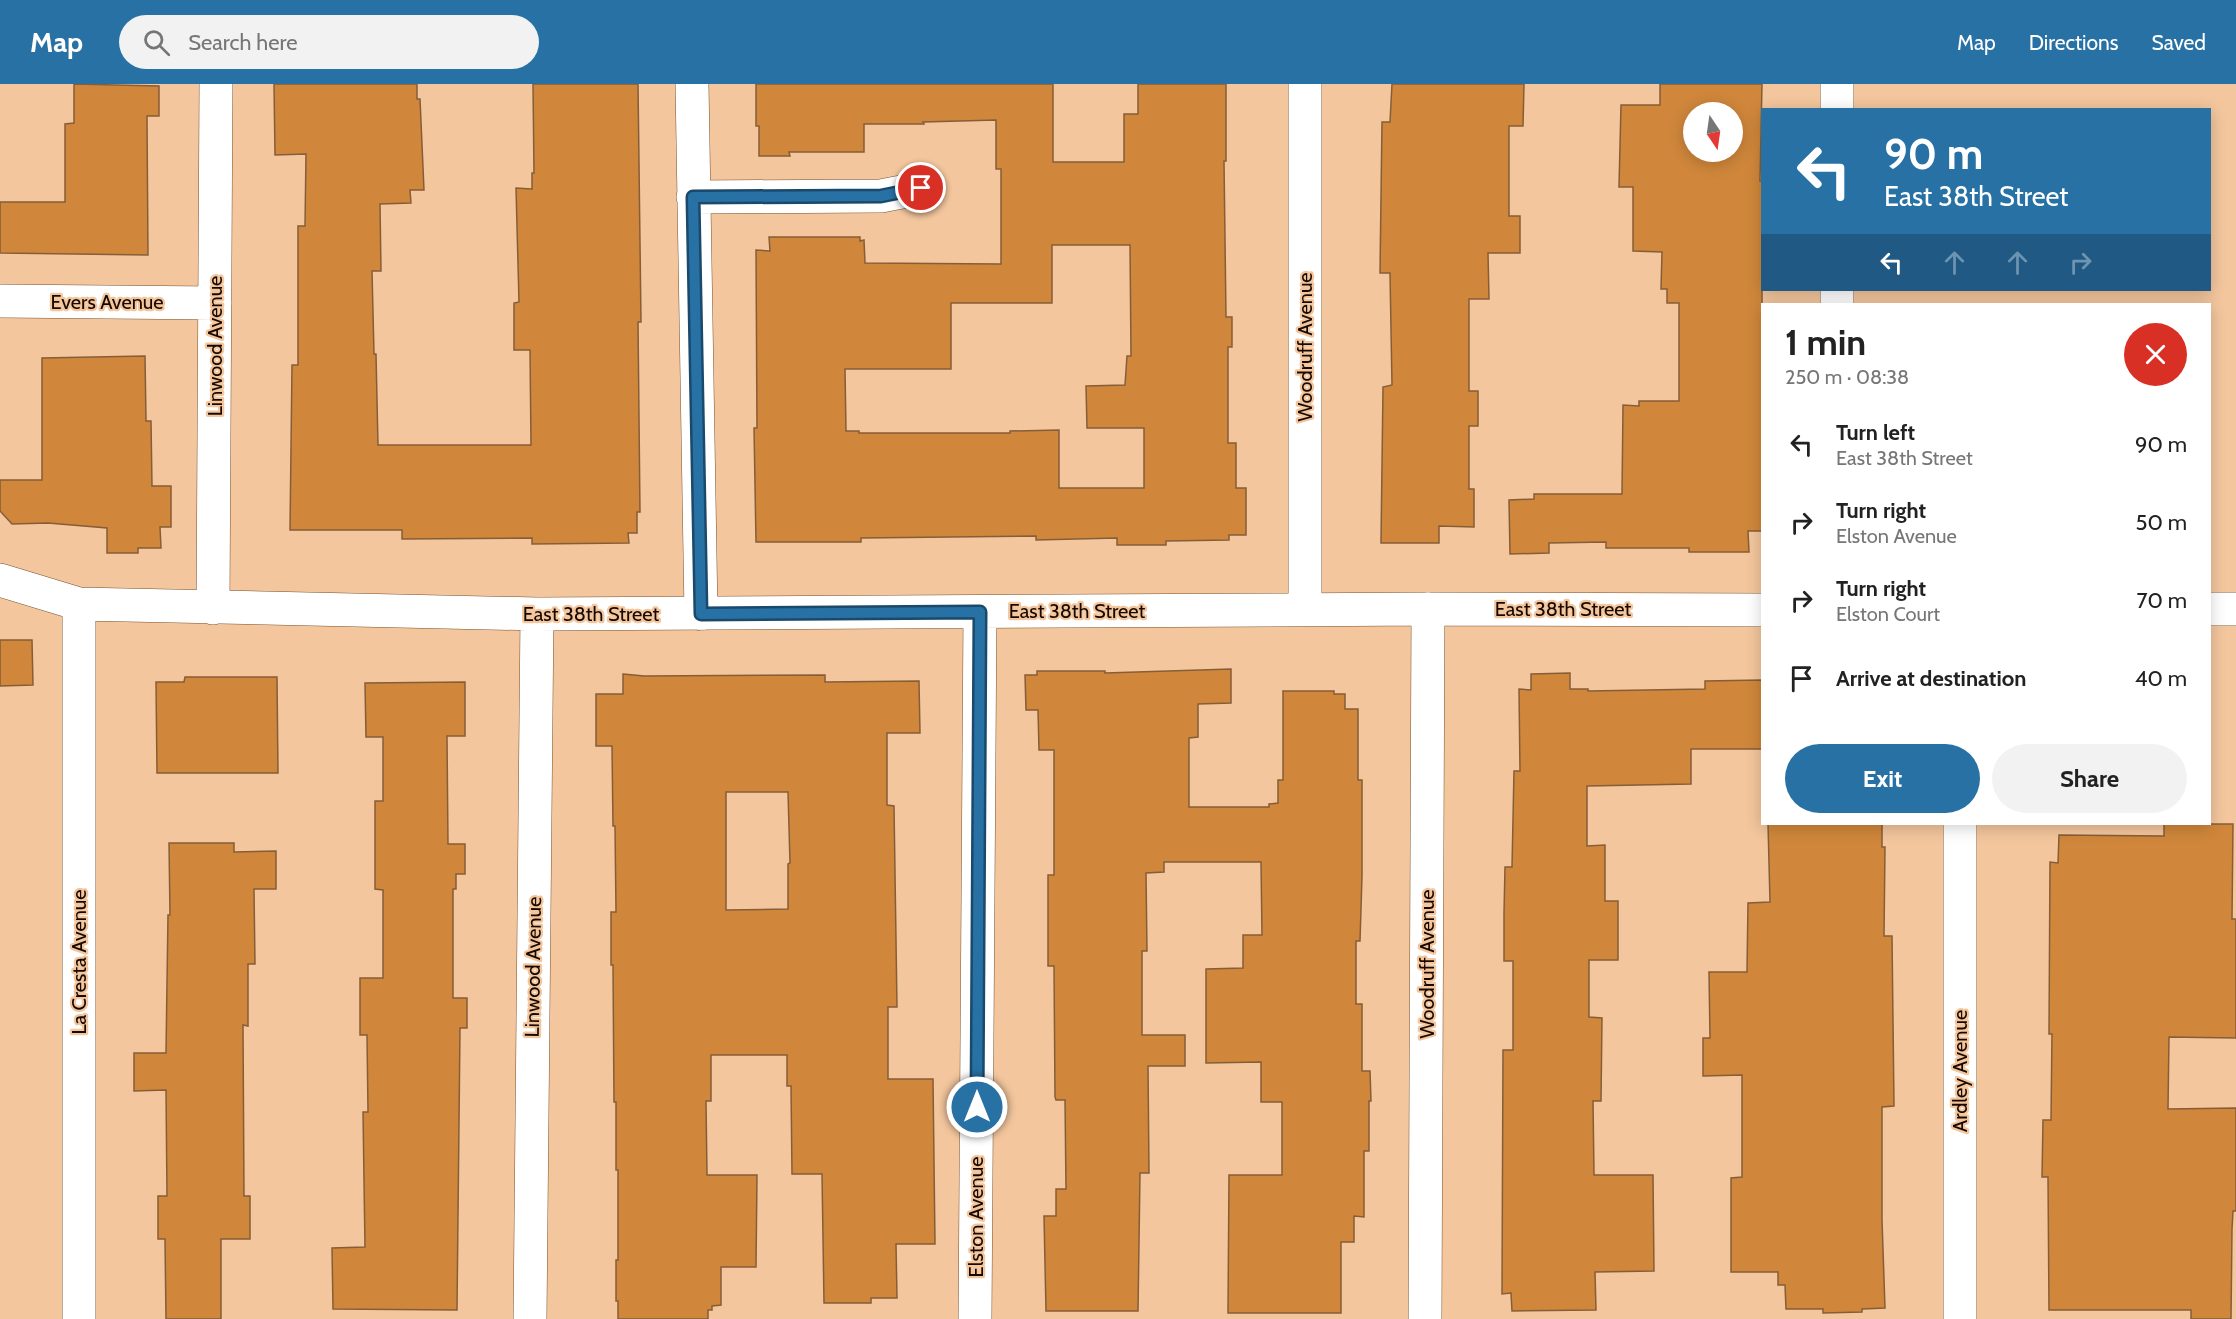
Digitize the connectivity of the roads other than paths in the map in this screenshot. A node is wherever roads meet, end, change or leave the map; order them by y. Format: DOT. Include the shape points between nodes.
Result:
graph roads {
  1 [pos="216,84"];
  2 [pos="692,84"];
  3 [pos="1305,84"];
  4 [pos="1837,84"];
  5 [pos="1837,108"];
  6 [pos="921,188"];
  7 [pos="693,197"];
  8 [pos="0,301"];
  9 [pos="215,303"];
  10 [pos="0,580"];
  11 [pos="79,604"];
  12 [pos="213,608"];
  13 [pos="1428,609"];
  14 [pos="1761,609"];
  15 [pos="2211,609"];
  16 [pos="2236,609"];
  17 [pos="1305,610"];
  18 [pos="980,612"];
  19 [pos="537,614"];
  20 [pos="701,614"];
  21 [pos="1960,825"];
  22 [pos="79,1319"];
  23 [pos="530,1319"];
  24 [pos="975,1319"];
  25 [pos="1425,1319"];
  26 [pos="1960,1319"];
  1 -- 9 [label="street, Linwood Avenue"];
  2 -- 7 [label="street"];
  3 -- 17 [label="street, Woodruff Avenue"];
  4 -- 5 [label="street"];
  6 -- 7 [label="street" via="881,196"];
  7 -- 20 [label="street"];
  8 -- 9 [label="street, Evers Avenue"];
  9 -- 12 [label="street, Linwood Avenue"];
  10 -- 11 [label="street, East 38th Street"];
  11 -- 12 [label="street, East 38th Street"];
  11 -- 22 [label="street, La Cresta Avenue"];
  12 -- 19 [label="street, East 38th Street"];
  13 -- 14 [label="street, East 38th Street"];
  13 -- 17 [label="street, East 38th Street"];
  13 -- 25 [label="street, Woodruff Avenue"];
  15 -- 16 [label="street"];
  17 -- 18 [label="street, East 38th Street"];
  18 -- 20 [label="street, East 38th Street"];
  18 -- 24 [label="street, Elston Avenue"];
  19 -- 20 [label="street, East 38th Street"];
  19 -- 23 [label="street, Linwood Avenue"];
  21 -- 26 [label="street, Ardley Avenue"];
}
